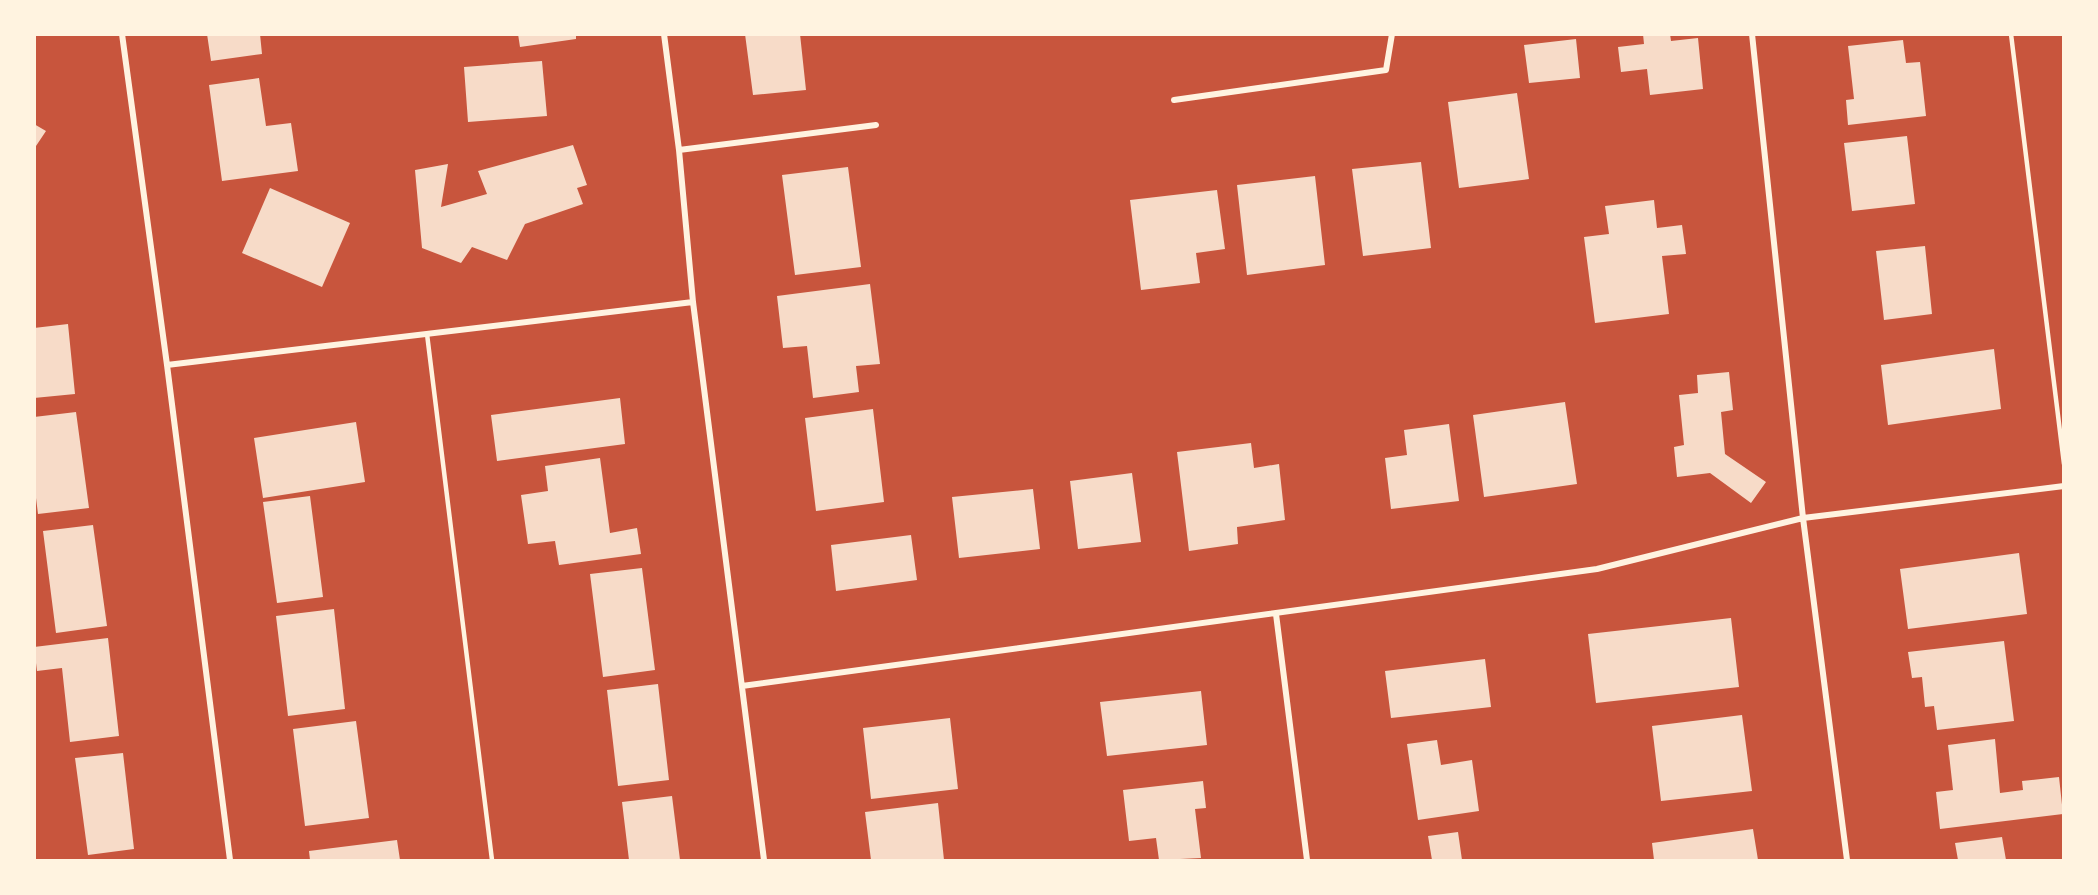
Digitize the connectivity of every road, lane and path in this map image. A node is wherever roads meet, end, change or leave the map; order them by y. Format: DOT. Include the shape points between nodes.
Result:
graph roads {
  1 [pos="122,34"];
  2 [pos="664,34"];
  3 [pos="1392,34"];
  4 [pos="1752,34"];
  5 [pos="2011,34"];
  6 [pos="1174,100"];
  7 [pos="876,125"];
  8 [pos="679,150"];
  9 [pos="693,302"];
  10 [pos="426,334"];
  11 [pos="167,366"];
  12 [pos="2064,464"];
  13 [pos="2064,486"];
  14 [pos="1803,518"];
  15 [pos="1276,614"];
  16 [pos="742,686"];
  17 [pos="230,861"];
  18 [pos="492,861"];
  19 [pos="765,861"];
  20 [pos="1307,861"];
  21 [pos="1847,861"];
  1 -- 11 [label="street"];
  2 -- 8 [label="street"];
  3 -- 6 [label="street" via="1386,70"];
  4 -- 14 [label="street"];
  5 -- 12 [label="lane"];
  7 -- 8 [label="street"];
  8 -- 9 [label="street"];
  9 -- 10 [label="street"];
  9 -- 16 [label="street"];
  10 -- 11 [label="street"];
  10 -- 18 [label="lane"];
  11 -- 17 [label="street"];
  13 -- 14 [label="street"];
  14 -- 15 [label="street" via="1597,569"];
  14 -- 21 [label="street"];
  15 -- 16 [label="street"];
  15 -- 20 [label="street"];
  16 -- 19 [label="street"];
}
